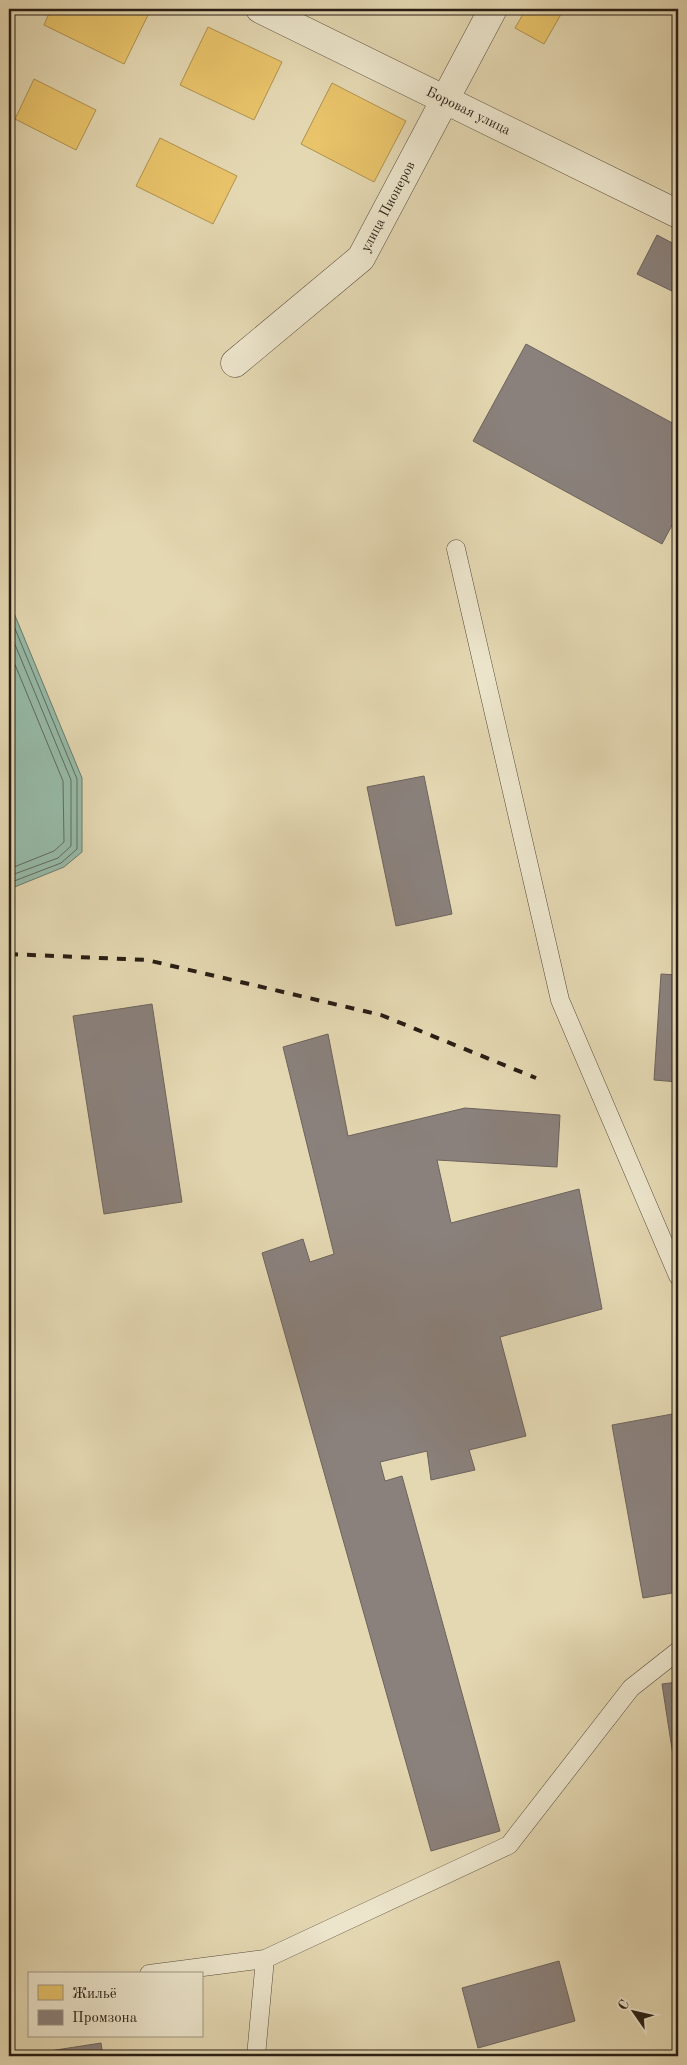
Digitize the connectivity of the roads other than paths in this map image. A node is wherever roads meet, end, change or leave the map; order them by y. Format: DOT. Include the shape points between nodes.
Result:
graph roads {
  1 [pos="260,9"];
  2 [pos="493,9"];
  3 [pos="446,100"];
  4 [pos="678,214"];
  5 [pos="234,363"];
  6 [pos="456,549"];
  7 [pos="678,1276"];
  8 [pos="678,1651"];
  9 [pos="265,1959"];
  10 [pos="164,1972"];
  11 [pos="256,2056"];
  1 -- 3 [label="street, Боровая улица"];
  2 -- 3 [label="street, улица Пионеров"];
  3 -- 4 [label="street, Боровая улица"];
  3 -- 5 [label="street, улица Пионеров" via="361,258"];
  6 -- 7 [label="lane" via="560,1000"];
  8 -- 9 [label="lane" via="631,1688 510,1845"];
  9 -- 10 [label="lane"];
  9 -- 11 [label="lane"];
}
